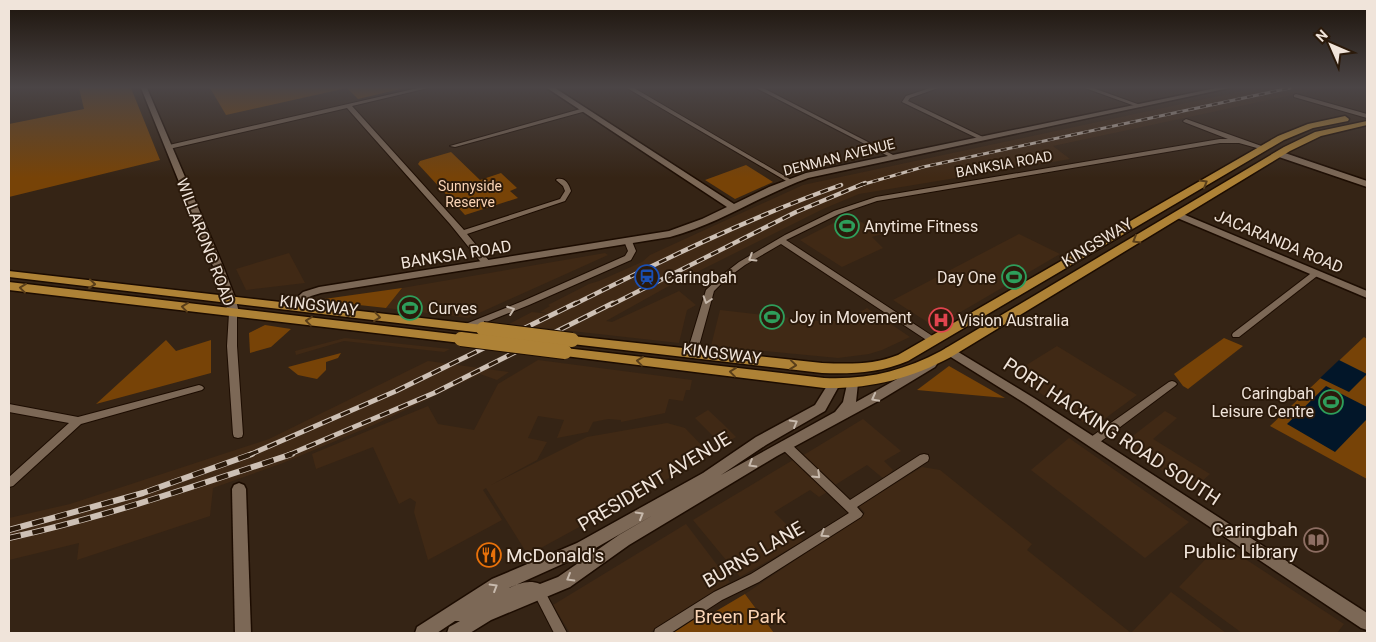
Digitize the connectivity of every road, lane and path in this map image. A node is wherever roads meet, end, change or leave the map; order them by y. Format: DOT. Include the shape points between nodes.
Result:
graph roads {
  1 [pos="157,118"];
  2 [pos="296,118"];
  3 [pos="359,118"];
  4 [pos="555,118"];
  5 [pos="596,118"];
  6 [pos="682,118"];
  7 [pos="819,118"];
  8 [pos="940,118"];
  9 [pos="1081,118"];
  10 [pos="1356,118"];
  11 [pos="1186,121"];
  12 [pos="1367,123"];
  13 [pos="983,138"];
  14 [pos="1239,141"];
  15 [pos="453,146"];
  16 [pos="169,147"];
  17 [pos="1264,148"];
  18 [pos="1279,154"];
  19 [pos="894,157"];
  20 [pos="559,180"];
  21 [pos="790,181"];
  22 [pos="1367,184"];
  23 [pos="734,208"];
  24 [pos="1162,208"];
  25 [pos="1178,215"];
  26 [pos="463,233"];
  27 [pos="628,241"];
  28 [pos="782,241"];
  29 [pos="487,264"];
  30 [pos="9,274"];
  31 [pos="1317,274"];
  32 [pos="9,286"];
  33 [pos="1367,295"];
  34 [pos="231,300"];
  35 [pos="293,307"];
  36 [pos="233,313"];
  37 [pos="463,333"];
  38 [pos="1236,335"];
  39 [pos="934,341"];
  40 [pos="948,352"];
  41 [pos="690,360"];
  42 [pos="850,376"];
  43 [pos="834,384"];
  44 [pos="1172,384"];
  45 [pos="199,388"];
  46 [pos="9,408"];
  47 [pos="840,415"];
  48 [pos="78,421"];
  49 [pos="238,434"];
  50 [pos="779,439"];
  51 [pos="1092,442"];
  52 [pos="924,458"];
  53 [pos="9,483"];
  54 [pos="239,489"];
  55 [pos="849,506"];
  56 [pos="540,592"];
  57 [pos="454,614"];
  58 [pos="1367,622"];
  59 [pos="243,633"];
  60 [pos="423,633"];
  61 [pos="455,633"];
  62 [pos="561,633"];
  63 [pos="660,633"];
  1 -- 16 [label="street, WILLARONG ROAD"];
  2 -- 16 [label="street"];
  3 -- 26 [label="street"];
  4 -- 15 [label="street"];
  5 -- 23 [label="street"];
  6 -- 21 [label="street"];
  7 -- 19 [label="street"];
  8 -- 13 [label="street"];
  9 -- 13 [label="street, DENMAN AVENUE"];
  10 -- 17 [label="main road, KINGSWAY" via="1306,127"];
  11 -- 14 [label="street"];
  12 -- 18 [label="main road, KINGSWAY" via="1318,134"];
  13 -- 19 [label="street, DENMAN AVENUE"];
  14 -- 17 [label="street"];
  14 -- 28 [label="street, BANKSIA ROAD" via="1220,141 876,199 846,208"];
  16 -- 34 [label="street, WILLARONG ROAD"];
  17 -- 18 [label="main road"];
  24 -- 17 [label="main road, KINGSWAY, one-way"];
  18 -- 22 [label="street"];
  18 -- 25 [label="main road, KINGSWAY"];
  19 -- 21 [label="street, DENMAN AVENUE"];
  20 -- 26 [label="street" via="568,191 563,200"];
  21 -- 23 [label="street, DENMAN AVENUE"];
  23 -- 27 [label="street, DENMAN AVENUE" via="684,230"];
  24 -- 25 [label="main road"];
  24 -- 39 [label="main road, KINGSWAY"];
  25 -- 31 [label="street, JACARANDA ROAD"];
  25 -- 40 [label="main road, KINGSWAY, one-way"];
  26 -- 29 [label="street"];
  27 -- 29 [label="street, BANKSIA ROAD"];
  37 -- 27 [label="street, one-way" via="628,258 632,250"];
  28 -- 39 [label="street"];
  28 -- 41 [label="street, BANKSIA ROAD, one-way" via="723,277 710,290"];
  29 -- 35 [label="street, BANKSIA ROAD" via="319,290 307,294"];
  30 -- 34 [label="main road, KINGSWAY, one-way"];
  31 -- 33 [label="street, JACARANDA ROAD"];
  31 -- 38 [label="street"];
  36 -- 32 [label="main road, KINGSWAY, one-way"];
  34 -- 35 [label="main road, KINGSWAY"];
  34 -- 36 [label="street, WILLARONG ROAD"];
  35 -- 37 [label="main road, KINGSWAY, one-way"];
  37 -- 36 [label="main road, KINGSWAY, one-way"];
  36 -- 49 [label="street, WILLARONG ROAD"];
  41 -- 37 [label="main road, KINGSWAY, one-way, bridge" via="564,352"];
  37 -- 41 [label="main road, KINGSWAY, bridge" via="483,329"];
  39 -- 40 [label="main road, PORT HACKING ROAD SOUTH"];
  39 -- 42 [label="main road, KINGSWAY" via="894,363"];
  40 -- 42 [label="main road, KINGSWAY" via="922,368 878,381"];
  40 -- 47 [label="street, PRESIDENT AVENUE, one-way" via="902,383"];
  40 -- 51 [label="street, PORT HACKING ROAD SOUTH"];
  41 -- 42 [label="main road, KINGSWAY, one-way"];
  43 -- 41 [label="main road, KINGSWAY, one-way"];
  42 -- 43 [label="main road, KINGSWAY"];
  42 -- 47 [label="street" via="849,403"];
  50 -- 43 [label="street, PRESIDENT AVENUE, one-way" via="824,405"];
  44 -- 51 [label="street"];
  45 -- 48 [label="street"];
  46 -- 48 [label="street"];
  47 -- 50 [label="street, PRESIDENT AVENUE"];
  48 -- 53 [label="street"];
  50 -- 55 [label="street, one-way"];
  50 -- 56 [label="street, PRESIDENT AVENUE, one-way" via="575,575"];
  57 -- 50 [label="street, PRESIDENT AVENUE, one-way" via="504,581 582,548"];
  51 -- 58 [label="street, PORT HACKING ROAD SOUTH"];
  52 -- 55 [label="street"];
  54 -- 59 [label="street"];
  55 -- 63 [label="street, BURNS LANE, one-way" via="856,514"];
  56 -- 57 [label="street" via="525,589 476,610"];
  56 -- 61 [label="street, PRESIDENT AVENUE" via="485,615"];
  56 -- 62 [label="street"];
  57 -- 60 [label="street, PRESIDENT AVENUE"];
}
